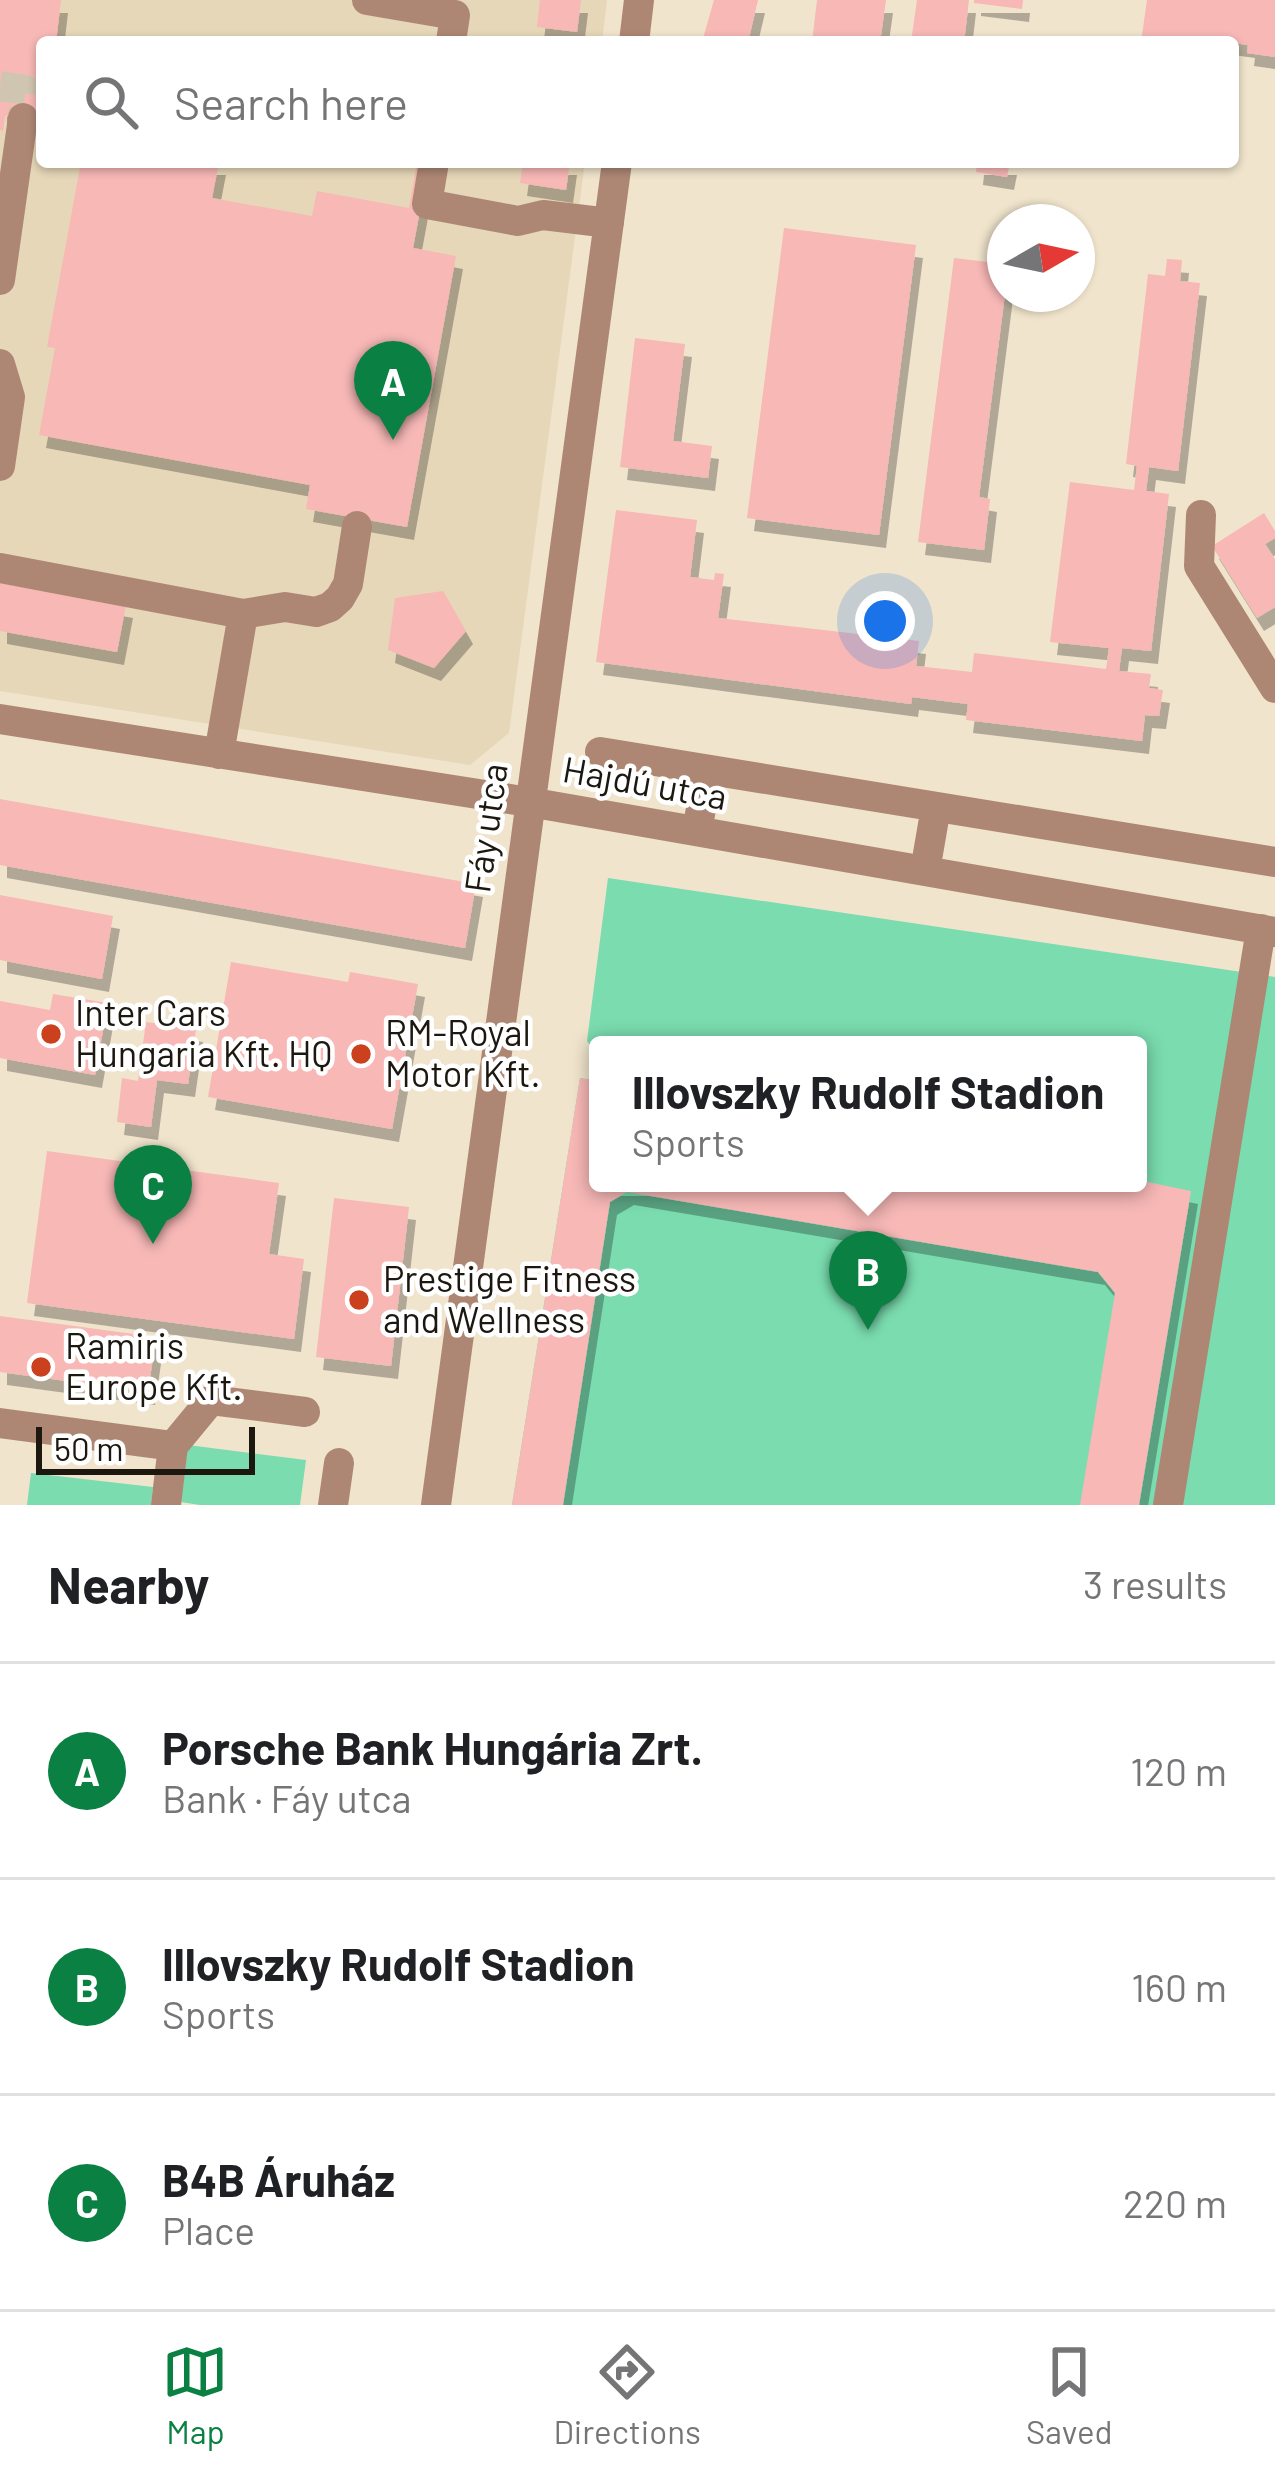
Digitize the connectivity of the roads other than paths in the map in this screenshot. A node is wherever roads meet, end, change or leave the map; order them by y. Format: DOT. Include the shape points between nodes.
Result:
graph roads {
  1 [pos="367,0"];
  2 [pos="639,0"];
  3 [pos="453,36"];
  4 [pos="635,36"];
  5 [pos="23,118"];
  6 [pos="433,168"];
  7 [pos="616,168"];
  8 [pos="608,223"];
  9 [pos="0,280"];
  10 [pos="0,364"];
  11 [pos="0,466"];
  12 [pos="1201,515"];
  13 [pos="357,526"];
  14 [pos="0,568"];
  15 [pos="243,614"];
  16 [pos="1275,688"];
  17 [pos="0,718"];
  18 [pos="600,752"];
  19 [pos="219,754"];
  20 [pos="708,770"];
  21 [pos="529,802"];
  22 [pos="936,807"];
  23 [pos="697,831"];
  24 [pos="1275,862"];
  25 [pos="925,871"];
  26 [pos="1268,931"];
  27 [pos="305,1412"];
  28 [pos="0,1423"];
  29 [pos="173,1446"];
  30 [pos="339,1463"];
  31 [pos="166,1505"];
  32 [pos="333,1505"];
  33 [pos="436,1505"];
  34 [pos="1168,1505"];
  1 -- 3 [label="street" via="455,15"];
  2 -- 4 [label="street"];
  5 -- 9 [label="street"];
  6 -- 8 [label="street" via="428,204 518,220"];
  7 -- 8 [label="street, Fáy utca"];
  8 -- 21 [label="street, Fáy utca"];
  10 -- 11 [label="street" via="10,397"];
  12 -- 16 [label="street" via="1199,566"];
  13 -- 15 [label="street" via="348,584 330,607"];
  14 -- 15 [label="street"];
  15 -- 19 [label="street"];
  17 -- 19 [label="street, Hajdú utca"];
  18 -- 20 [label="street"];
  19 -- 21 [label="street, Hajdú utca"];
  20 -- 22 [label="street"];
  20 -- 23 [label="street"];
  21 -- 23 [label="street, Hajdú utca"];
  21 -- 33 [label="street, Fáy utca"];
  22 -- 24 [label="street"];
  22 -- 25 [label="street"];
  23 -- 25 [label="street, Hajdú utca"];
  25 -- 26 [label="street, Hajdú utca"];
  26 -- 34 [label="street"];
  27 -- 29 [label="street" via="211,1400"];
  28 -- 29 [label="street"];
  29 -- 31 [label="street"];
  30 -- 32 [label="street"];
}
